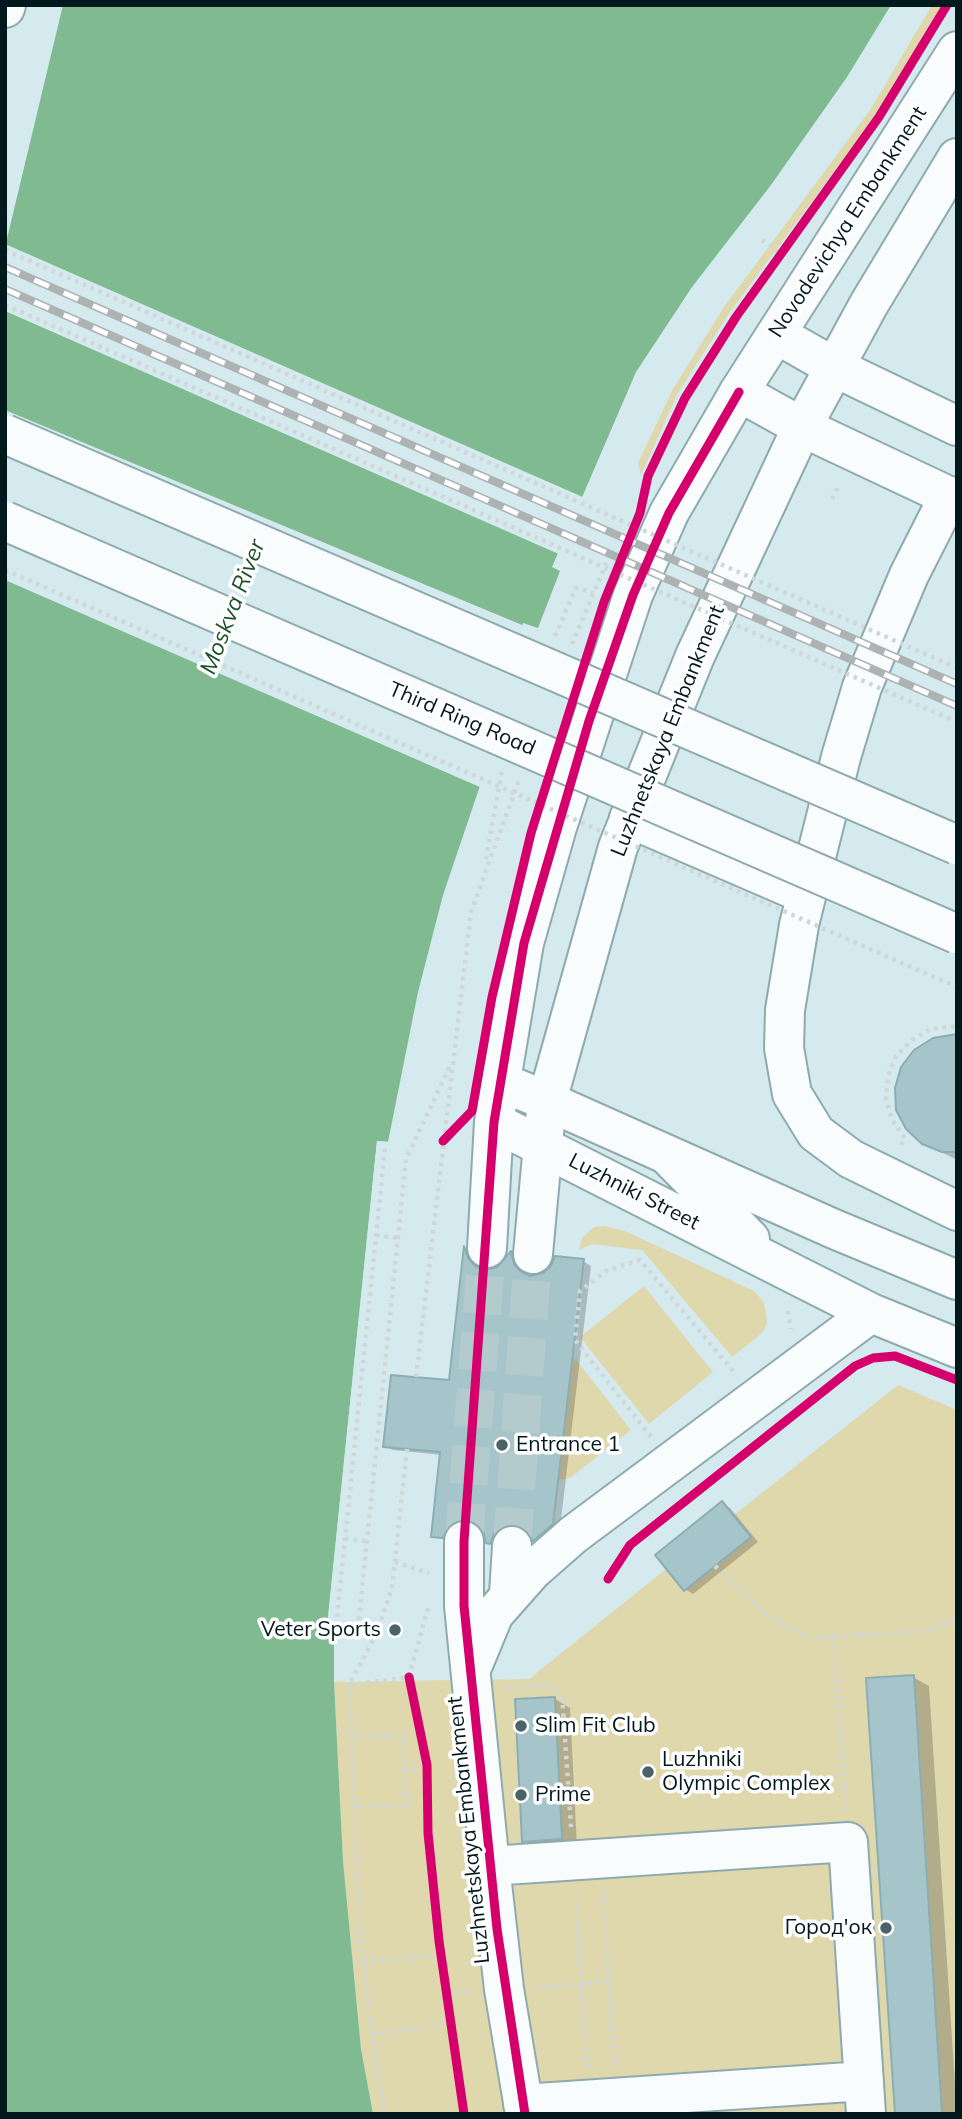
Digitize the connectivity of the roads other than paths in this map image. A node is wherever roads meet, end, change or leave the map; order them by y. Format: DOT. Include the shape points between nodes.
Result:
graph roads {
  1 [pos="957,51"];
  2 [pos="957,158"];
  3 [pos="776,334"];
  4 [pos="834,367"];
  5 [pos="739,392"];
  6 [pos="940,408"];
  7 [pos="957,426"];
  8 [pos="802,427"];
  9 [pos="5,434"];
  10 [pos="953,498"];
  11 [pos="5,521"];
  12 [pos="629,818"];
  13 [pos="957,845"];
  14 [pos="806,894"];
  15 [pos="957,934"];
  16 [pos="501,1082"];
  17 [pos="547,1101"];
  18 [pos="476,1124"];
  19 [pos="545,1146"];
  20 [pos="665,1153"];
  21 [pos="954,1205"];
  22 [pos="487,1248"];
  23 [pos="533,1254"];
  24 [pos="774,1263"];
  25 [pos="957,1280"];
  26 [pos="872,1313"];
  27 [pos="957,1348"];
  28 [pos="464,1541"];
  29 [pos="512,1546"];
  30 [pos="509,1594"];
  31 [pos="470,1672"];
  32 [pos="490,1866"];
  33 [pos="865,2097"];
  34 [pos="524,2109"];
  1 -- 3 [label="main road, Novodevichya Embankment"];
  2 -- 4 [label="main road"];
  3 -- 4 [label="main road"];
  3 -- 5 [label="main road, Novodevichya Embankment"];
  4 -- 6 [label="main road"];
  4 -- 8 [label="main road"];
  5 -- 8 [label="main road"];
  5 -- 16 [label="main road" via="669,513 614,649 524,943"];
  6 -- 7 [label="main road"];
  8 -- 10 [label="main road"];
  8 -- 12 [label="main road, Luzhnetskaya Embankment" via="695,656"];
  9 -- 13 [label="main road, bridge"];
  10 -- 14 [label="main road" via="909,575 862,687"];
  11 -- 15 [label="main road, Third Ring Road, bridge"];
  12 -- 14 [label="main road"];
  12 -- 17 [label="main road, Luzhnetskaya Embankment"];
  14 -- 21 [label="main road" via="785,1010 784,1048 792,1094 803,1116 831,1147"];
  16 -- 17 [label="main road"];
  16 -- 18 [label="main road"];
  17 -- 19 [label="main road, Luzhnetskaya Embankment"];
  17 -- 20 [label="main road"];
  18 -- 19 [label="main road, Luzhniki Street"];
  18 -- 22 [label="main road"];
  19 -- 23 [label="main road, Luzhnetskaya Embankment"];
  19 -- 24 [label="main road, Luzhniki Street"];
  20 -- 24 [label="main road, Luzhniki Street"];
  20 -- 25 [label="main road"];
  24 -- 26 [label="main road, Luzhniki Street"];
  26 -- 27 [label="main road, Luzhniki Street"];
  26 -- 30 [label="main road" via="573,1535"];
  28 -- 31 [label="main road, Luzhnetskaya Embankment"];
  29 -- 30 [label="main road, Luzhnetskaya Embankment"];
  30 -- 31 [label="main road, Luzhnetskaya Embankment" via="494,1614"];
  31 -- 32 [label="main road, Luzhnetskaya Embankment"];
  32 -- 33 [label="main road" via="848,1842"];
  32 -- 34 [label="main road, Luzhnetskaya Embankment"];
  33 -- 34 [label="main road" via="603,2099"];
}
